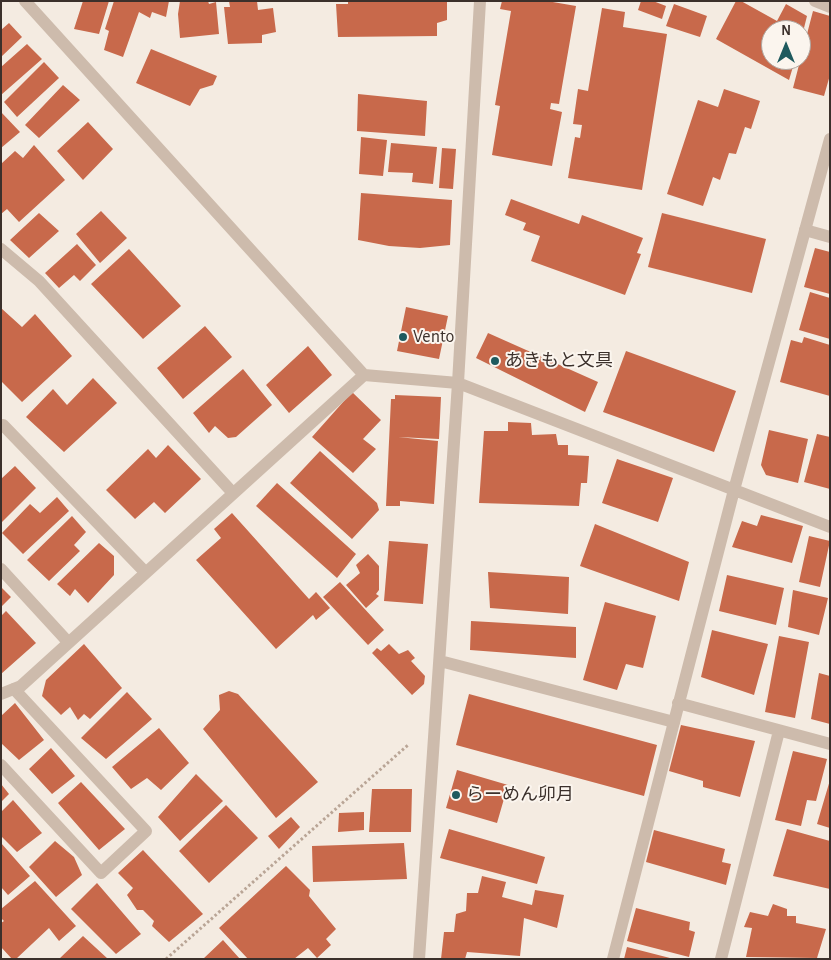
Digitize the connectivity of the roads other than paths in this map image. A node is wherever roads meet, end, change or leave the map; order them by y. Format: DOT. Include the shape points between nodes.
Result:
graph roads {
  1 [pos="25,1"];
  2 [pos="480,1"];
  3 [pos="815,1"];
  4 [pos="830,7"];
  5 [pos="830,139"];
  6 [pos="805,230"];
  7 [pos="830,237"];
  8 [pos="1,249"];
  9 [pos="364,374"];
  10 [pos="458,383"];
  11 [pos="3,425"];
  12 [pos="734,490"];
  13 [pos="232,492"];
  14 [pos="830,527"];
  15 [pos="1,568"];
  16 [pos="145,572"];
  17 [pos="68,642"];
  18 [pos="440,661"];
  19 [pos="14,689"];
  20 [pos="1,694"];
  21 [pos="678,703"];
  22 [pos="674,722"];
  23 [pos="779,730"];
  24 [pos="830,744"];
  25 [pos="1,765"];
  26 [pos="419,959"];
  27 [pos="613,959"];
  28 [pos="721,959"];
  1 -- 9 [label="street"];
  2 -- 10 [label="street"];
  3 -- 4 [label="street"];
  5 -- 6 [label="street"];
  6 -- 7 [label="street"];
  6 -- 12 [label="street"];
  8 -- 13 [label="street" via="39,281"];
  9 -- 10 [label="street"];
  9 -- 13 [label="street"];
  10 -- 12 [label="street"];
  10 -- 18 [label="street"];
  11 -- 16 [label="street"];
  12 -- 14 [label="street"];
  12 -- 21 [label="street"];
  13 -- 16 [label="street"];
  15 -- 17 [label="street"];
  16 -- 17 [label="street"];
  17 -- 19 [label="street"];
  18 -- 22 [label="street"];
  18 -- 26 [label="street"];
  19 -- 20 [label="street"];
  19 -- 25 [label="street" via="146,832 101,873"];
  21 -- 22 [label="street"];
  21 -- 23 [label="street"];
  22 -- 27 [label="street"];
  23 -- 24 [label="street"];
  23 -- 28 [label="street"];
}
